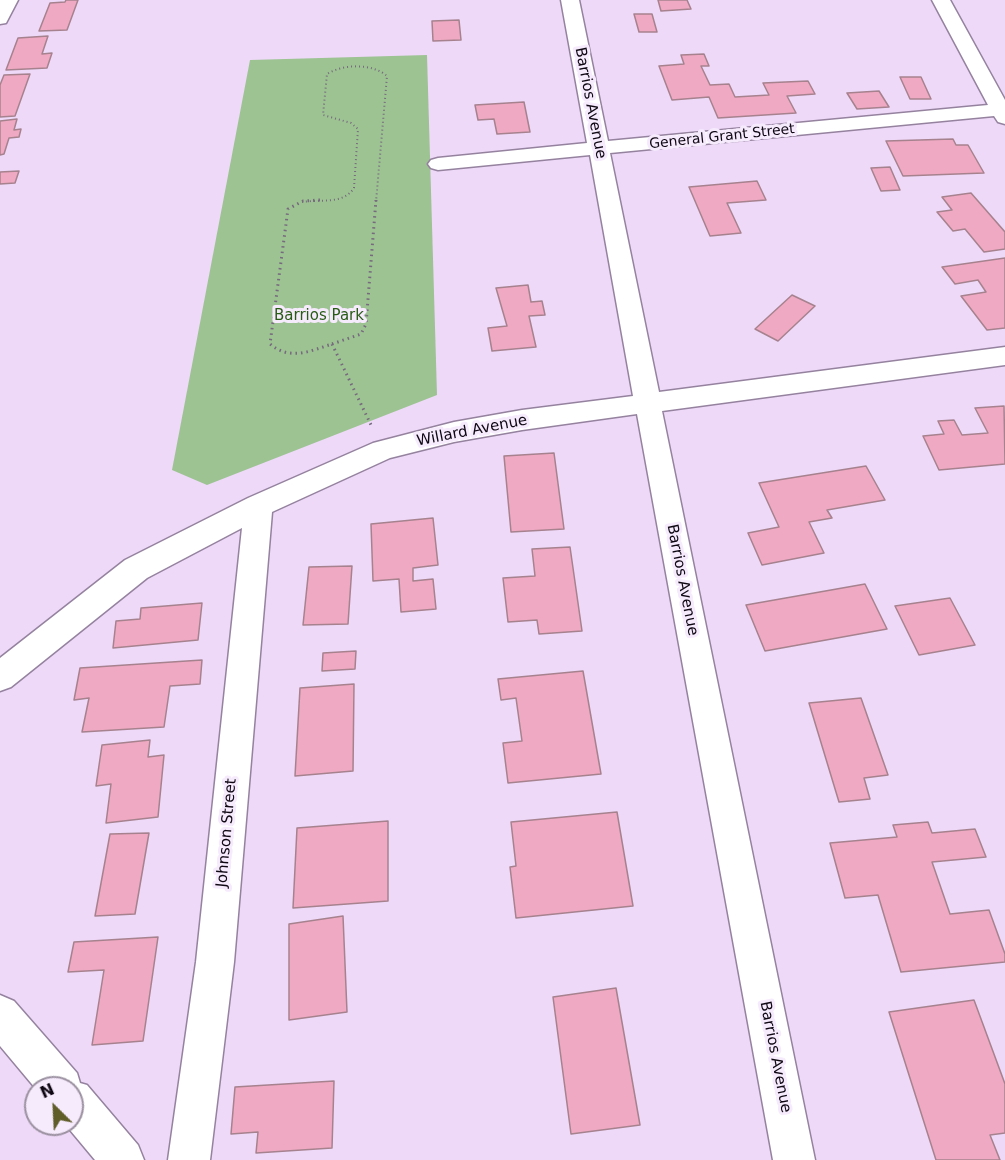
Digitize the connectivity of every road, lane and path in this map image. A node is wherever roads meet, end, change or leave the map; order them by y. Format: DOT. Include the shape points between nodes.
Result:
graph roads {
  1 [pos="9,0"];
  2 [pos="570,0"];
  3 [pos="941,0"];
  4 [pos="961,0"];
  5 [pos="0,19"];
  6 [pos="972,20"];
  7 [pos="1003,112"];
  8 [pos="599,149"];
  9 [pos="438,164"];
  10 [pos="332,344"];
  11 [pos="1005,356"];
  12 [pos="648,403"];
  13 [pos="383,450"];
  14 [pos="258,506"];
  15 [pos="0,677"];
  16 [pos="0,1015"];
  17 [pos="52,1076"];
  18 [pos="84,1114"];
  19 [pos="122,1160"];
  20 [pos="189,1160"];
  21 [pos="795,1160"];
  1 -- 5 [label="street"];
  2 -- 8 [label="street, Barrios Avenue"];
  3 -- 7 [label="street"];
  4 -- 6 [label="street"];
  7 -- 8 [label="street, General Grant Street"];
  8 -- 9 [label="street, General Grant Street"];
  8 -- 12 [label="street, Barrios Avenue"];
  10 -- 10 [label="path" via="287,356 270,344 288,209 303,201 338,199 352,193 358,129 349,122 323,115 327,74 335,69 373,68 387,76 366,324 361,334"];
  10 -- 13 [label="path"];
  11 -- 12 [label="street, Willard Avenue"];
  12 -- 13 [label="street, Willard Avenue" via="510,422"];
  12 -- 21 [label="street, Barrios Avenue"];
  13 -- 14 [label="street, Willard Avenue"];
  14 -- 15 [label="street, Willard Avenue" via="136,569"];
  14 -- 20 [label="street, Johnson Street" via="215,962"];
  16 -- 17 [label="street"];
  18 -- 19 [label="street"];
}
